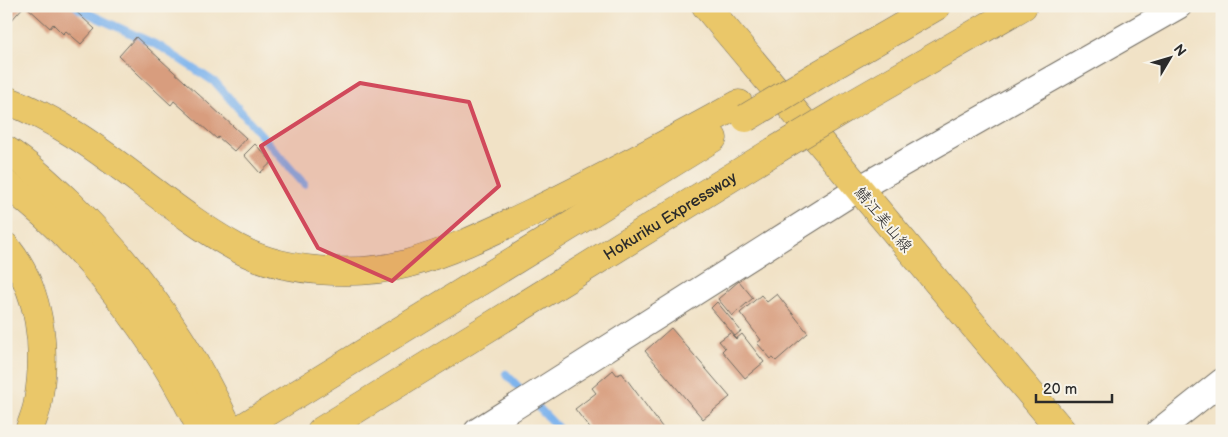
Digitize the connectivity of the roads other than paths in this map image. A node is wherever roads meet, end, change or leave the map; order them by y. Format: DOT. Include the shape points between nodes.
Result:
graph roads {
  1 [pos="706,6"];
  2 [pos="914,6"];
  3 [pos="936,6"];
  4 [pos="1023,6"];
  5 [pos="1179,6"];
  6 [pos="812,70"];
  7 [pos="6,100"];
  8 [pos="742,111"];
  9 [pos="6,150"];
  10 [pos="6,184"];
  11 [pos="858,189"];
  12 [pos="6,247"];
  13 [pos="492,325"];
  14 [pos="1222,382"];
  15 [pos="29,431"];
  16 [pos="202,431"];
  17 [pos="230,431"];
  18 [pos="237,431"];
  19 [pos="321,431"];
  20 [pos="347,431"];
  21 [pos="477,431"];
  22 [pos="1062,431"];
  23 [pos="1159,431"];
  1 -- 11 [label="main road, 鯖江美山線"];
  2 -- 6 [label="main road"];
  3 -- 6 [label="main road"];
  4 -- 13 [label="main road, Hokuriku Expressway, bridge" via="774,151"];
  5 -- 11 [label="street"];
  6 -- 8 [label="main road"];
  7 -- 8 [label="main road" via="61,125 202,227 240,249 278,263 318,270 362,271 450,250"];
  8 -- 18 [label="main road"];
  9 -- 17 [label="main road" via="46,181 116,254 188,352"];
  10 -- 16 [label="main road" via="63,233 104,279 164,360"];
  11 -- 21 [label="street"];
  11 -- 22 [label="main road, 鯖江美山線"];
  12 -- 15 [label="main road" via="29,285 40,323 42,363 38,403"];
  13 -- 19 [label="main road, Hokuriku Expressway"];
  13 -- 20 [label="main road"];
  14 -- 23 [label="street"];
}
